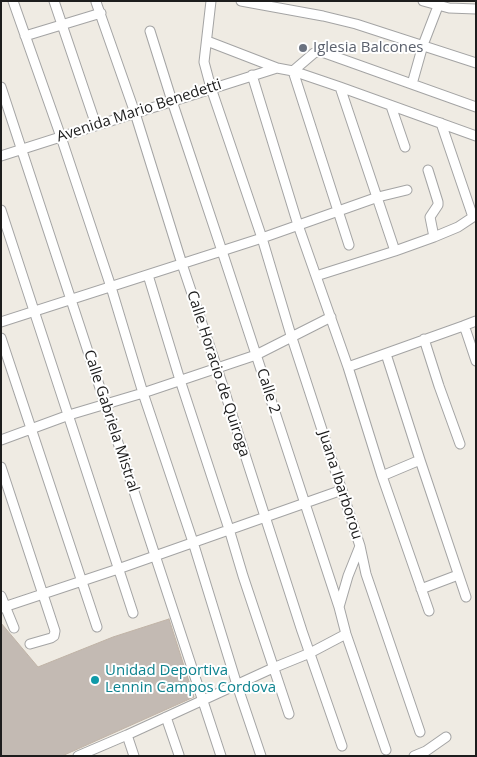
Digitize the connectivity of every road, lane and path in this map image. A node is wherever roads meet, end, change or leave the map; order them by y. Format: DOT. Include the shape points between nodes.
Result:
graph roads {
  1 [pos="13,1"];
  2 [pos="54,1"];
  3 [pos="211,1"];
  4 [pos="241,1"];
  5 [pos="423,1"];
  6 [pos="96,2"];
  7 [pos="439,3"];
  8 [pos="476,9"];
  9 [pos="101,12"];
  10 [pos="62,24"];
  11 [pos="150,31"];
  12 [pos="25,36"];
  13 [pos="207,41"];
  14 [pos="423,45"];
  15 [pos="476,62"];
  16 [pos="277,68"];
  17 [pos="293,71"];
  18 [pos="252,75"];
  19 [pos="412,84"];
  20 [pos="1,87"];
  21 [pos="340,87"];
  22 [pos="212,88"];
  23 [pos="172,101"];
  24 [pos="391,106"];
  25 [pos="476,107"];
  26 [pos="134,113"];
  27 [pos="441,123"];
  28 [pos="96,125"];
  29 [pos="476,136"];
  30 [pos="60,137"];
  31 [pos="405,147"];
  32 [pos="22,149"];
  33 [pos="1,156"];
  34 [pos="428,170"];
  35 [pos="407,190"];
  36 [pos="378,197"];
  37 [pos="1,210"];
  38 [pos="338,212"];
  39 [pos="474,216"];
  40 [pos="298,225"];
  41 [pos="434,237"];
  42 [pos="262,238"];
  43 [pos="348,245"];
  44 [pos="222,251"];
  45 [pos="395,251"];
  46 [pos="182,264"];
  47 [pos="148,275"];
  48 [pos="316,276"];
  49 [pos="111,287"];
  50 [pos="70,300"];
  51 [pos="35,312"];
  52 [pos="331,317"];
  53 [pos="476,320"];
  54 [pos="1,322"];
  55 [pos="463,326"];
  56 [pos="292,337"];
  57 [pos="1,338"];
  58 [pos="424,339"];
  59 [pos="256,354"];
  60 [pos="386,354"];
  61 [pos="476,361"];
  62 [pos="348,367"];
  63 [pos="218,368"];
  64 [pos="180,380"];
  65 [pos="143,393"];
  66 [pos="106,404"];
  67 [pos="69,415"];
  68 [pos="32,430"];
  69 [pos="1,440"];
  70 [pos="460,444"];
  71 [pos="420,460"];
  72 [pos="1,467"];
  73 [pos="382,476"];
  74 [pos="342,490"];
  75 [pos="304,503"];
  76 [pos="265,517"];
  77 [pos="230,529"];
  78 [pos="193,542"];
  79 [pos="360,546"];
  80 [pos="155,556"];
  81 [pos="118,569"];
  82 [pos="366,574"];
  83 [pos="458,574"];
  84 [pos="348,576"];
  85 [pos="81,581"];
  86 [pos="421,589"];
  87 [pos="43,593"];
  88 [pos="1,596"];
  89 [pos="466,598"];
  90 [pos="3,607"];
  91 [pos="339,607"];
  92 [pos="429,612"];
  93 [pos="133,613"];
  94 [pos="97,627"];
  95 [pos="14,628"];
  96 [pos="346,634"];
  97 [pos="30,644"];
  98 [pos="310,653"];
  99 [pos="273,668"];
  100 [pos="237,685"];
  101 [pos="203,700"];
  102 [pos="289,714"];
  103 [pos="166,717"];
  104 [pos="420,732"];
  105 [pos="126,736"];
  106 [pos="446,737"];
  107 [pos="342,746"];
  108 [pos="386,750"];
  109 [pos="95,752"];
  110 [pos="179,755"];
  111 [pos="78,756"];
  112 [pos="134,756"];
  113 [pos="221,756"];
  114 [pos="261,756"];
  115 [pos="414,756"];
  1 -- 12 [label="street"];
  2 -- 10 [label="street"];
  3 -- 13 [label="street, Juana Ibarborou"];
  4 -- 14 [label="street" via="323,16"];
  5 -- 7 [label="street"];
  6 -- 9 [label="street, Calle Horacio de Quiroga"];
  7 -- 8 [label="street" via="449,8"];
  7 -- 14 [label="street"];
  9 -- 10 [label="street"];
  9 -- 26 [label="street, Calle Horacio de Quiroga"];
  10 -- 12 [label="street"];
  10 -- 28 [label="street"];
  11 -- 23 [label="street, Calle 2"];
  12 -- 30 [label="street"];
  13 -- 16 [label="street"];
  13 -- 22 [label="street, Juana Ibarborou" via="204,62"];
  14 -- 15 [label="street"];
  14 -- 19 [label="street"];
  16 -- 17 [label="street"];
  16 -- 18 [label="street, Avenida Mario Benedetti"];
  17 -- 19 [label="street" via="318,52"];
  17 -- 21 [label="street"];
  17 -- 38 [label="street"];
  18 -- 22 [label="street, Avenida Mario Benedetti"];
  18 -- 40 [label="street"];
  19 -- 25 [label="street"];
  20 -- 32 [label="street, Calle Gabriela Mistral"];
  21 -- 24 [label="street"];
  21 -- 36 [label="street"];
  22 -- 23 [label="street, Avenida Mario Benedetti"];
  22 -- 42 [label="street, Juana Ibarborou"];
  23 -- 26 [label="street, Avenida Mario Benedetti"];
  23 -- 44 [label="street, Calle 2"];
  24 -- 27 [label="street"];
  24 -- 31 [label="street"];
  26 -- 28 [label="street, Avenida Mario Benedetti"];
  26 -- 46 [label="street, Calle Horacio de Quiroga"];
  27 -- 29 [label="street"];
  27 -- 39 [label="street"];
  28 -- 30 [label="street, Avenida Mario Benedetti"];
  30 -- 32 [label="street, Avenida Mario Benedetti"];
  30 -- 49 [label="street"];
  32 -- 33 [label="street, Avenida Mario Benedetti"];
  32 -- 50 [label="street, Calle Gabriela Mistral"];
  34 -- 41 [label="street" via="438,202 430,217"];
  35 -- 36 [label="street"];
  36 -- 38 [label="street"];
  36 -- 45 [label="street"];
  37 -- 51 [label="street"];
  38 -- 40 [label="street"];
  38 -- 43 [label="street"];
  39 -- 41 [label="street" via="468,222"];
  40 -- 42 [label="street"];
  40 -- 48 [label="street"];
  41 -- 45 [label="street"];
  42 -- 44 [label="street"];
  42 -- 56 [label="street, Juana Ibarborou"];
  44 -- 46 [label="street"];
  44 -- 59 [label="street, Calle 2"];
  45 -- 48 [label="street"];
  46 -- 47 [label="street"];
  46 -- 63 [label="street, Calle Horacio de Quiroga"];
  47 -- 49 [label="street"];
  47 -- 64 [label="street"];
  48 -- 52 [label="street"];
  49 -- 50 [label="street"];
  49 -- 65 [label="street"];
  50 -- 51 [label="street"];
  50 -- 66 [label="street, Calle Gabriela Mistral"];
  51 -- 54 [label="street"];
  51 -- 67 [label="street"];
  52 -- 56 [label="street"];
  52 -- 62 [label="street"];
  53 -- 55 [label="street"];
  55 -- 58 [label="street"];
  55 -- 61 [label="street"];
  56 -- 59 [label="street"];
  56 -- 74 [label="street, Juana Ibarborou"];
  57 -- 68 [label="street"];
  58 -- 60 [label="street"];
  58 -- 70 [label="street"];
  59 -- 63 [label="street"];
  59 -- 75 [label="street, Calle 2"];
  60 -- 62 [label="street"];
  60 -- 71 [label="street"];
  62 -- 73 [label="street"];
  63 -- 64 [label="street"];
  63 -- 76 [label="street, Calle Horacio de Quiroga"];
  64 -- 65 [label="street"];
  64 -- 77 [label="street"];
  65 -- 66 [label="street"];
  65 -- 78 [label="street"];
  66 -- 67 [label="street"];
  66 -- 80 [label="street, Calle Gabriela Mistral"];
  67 -- 68 [label="street"];
  67 -- 81 [label="street"];
  68 -- 69 [label="street"];
  68 -- 85 [label="street"];
  71 -- 73 [label="street"];
  71 -- 83 [label="street"];
  72 -- 87 [label="street"];
  73 -- 86 [label="street"];
  74 -- 75 [label="street"];
  74 -- 79 [label="street, Juana Ibarborou"];
  75 -- 76 [label="street"];
  75 -- 91 [label="street, Calle 2"];
  76 -- 77 [label="street"];
  76 -- 98 [label="street, Calle Horacio de Quiroga"];
  77 -- 78 [label="street"];
  77 -- 99 [label="street"];
  78 -- 80 [label="street"];
  78 -- 100 [label="street"];
  79 -- 82 [label="street, Juana Ibarborou"];
  79 -- 84 [label="street"];
  80 -- 81 [label="street"];
  80 -- 101 [label="street, Calle Gabriela Mistral"];
  81 -- 85 [label="street"];
  81 -- 93 [label="street"];
  82 -- 84 [label="street"];
  82 -- 104 [label="street, Juana Ibarborou"];
  83 -- 86 [label="street"];
  83 -- 89 [label="street"];
  84 -- 91 [label="street"];
  85 -- 87 [label="street"];
  85 -- 94 [label="street"];
  86 -- 92 [label="street"];
  87 -- 90 [label="street"];
  87 -- 97 [label="street" via="54,636"];
  88 -- 90 [label="street"];
  90 -- 95 [label="street"];
  91 -- 96 [label="street, Calle 2"];
  96 -- 98 [label="street"];
  96 -- 108 [label="street, Calle 2"];
  98 -- 99 [label="street"];
  98 -- 107 [label="street, Calle Horacio de Quiroga"];
  99 -- 100 [label="street"];
  99 -- 102 [label="street"];
  100 -- 101 [label="street"];
  100 -- 114 [label="street"];
  101 -- 103 [label="street"];
  101 -- 113 [label="street, Calle Gabriela Mistral"];
  103 -- 105 [label="street"];
  103 -- 110 [label="street"];
  105 -- 109 [label="street"];
  105 -- 112 [label="street"];
  106 -- 115 [label="street"];
  109 -- 111 [label="street"];
}
